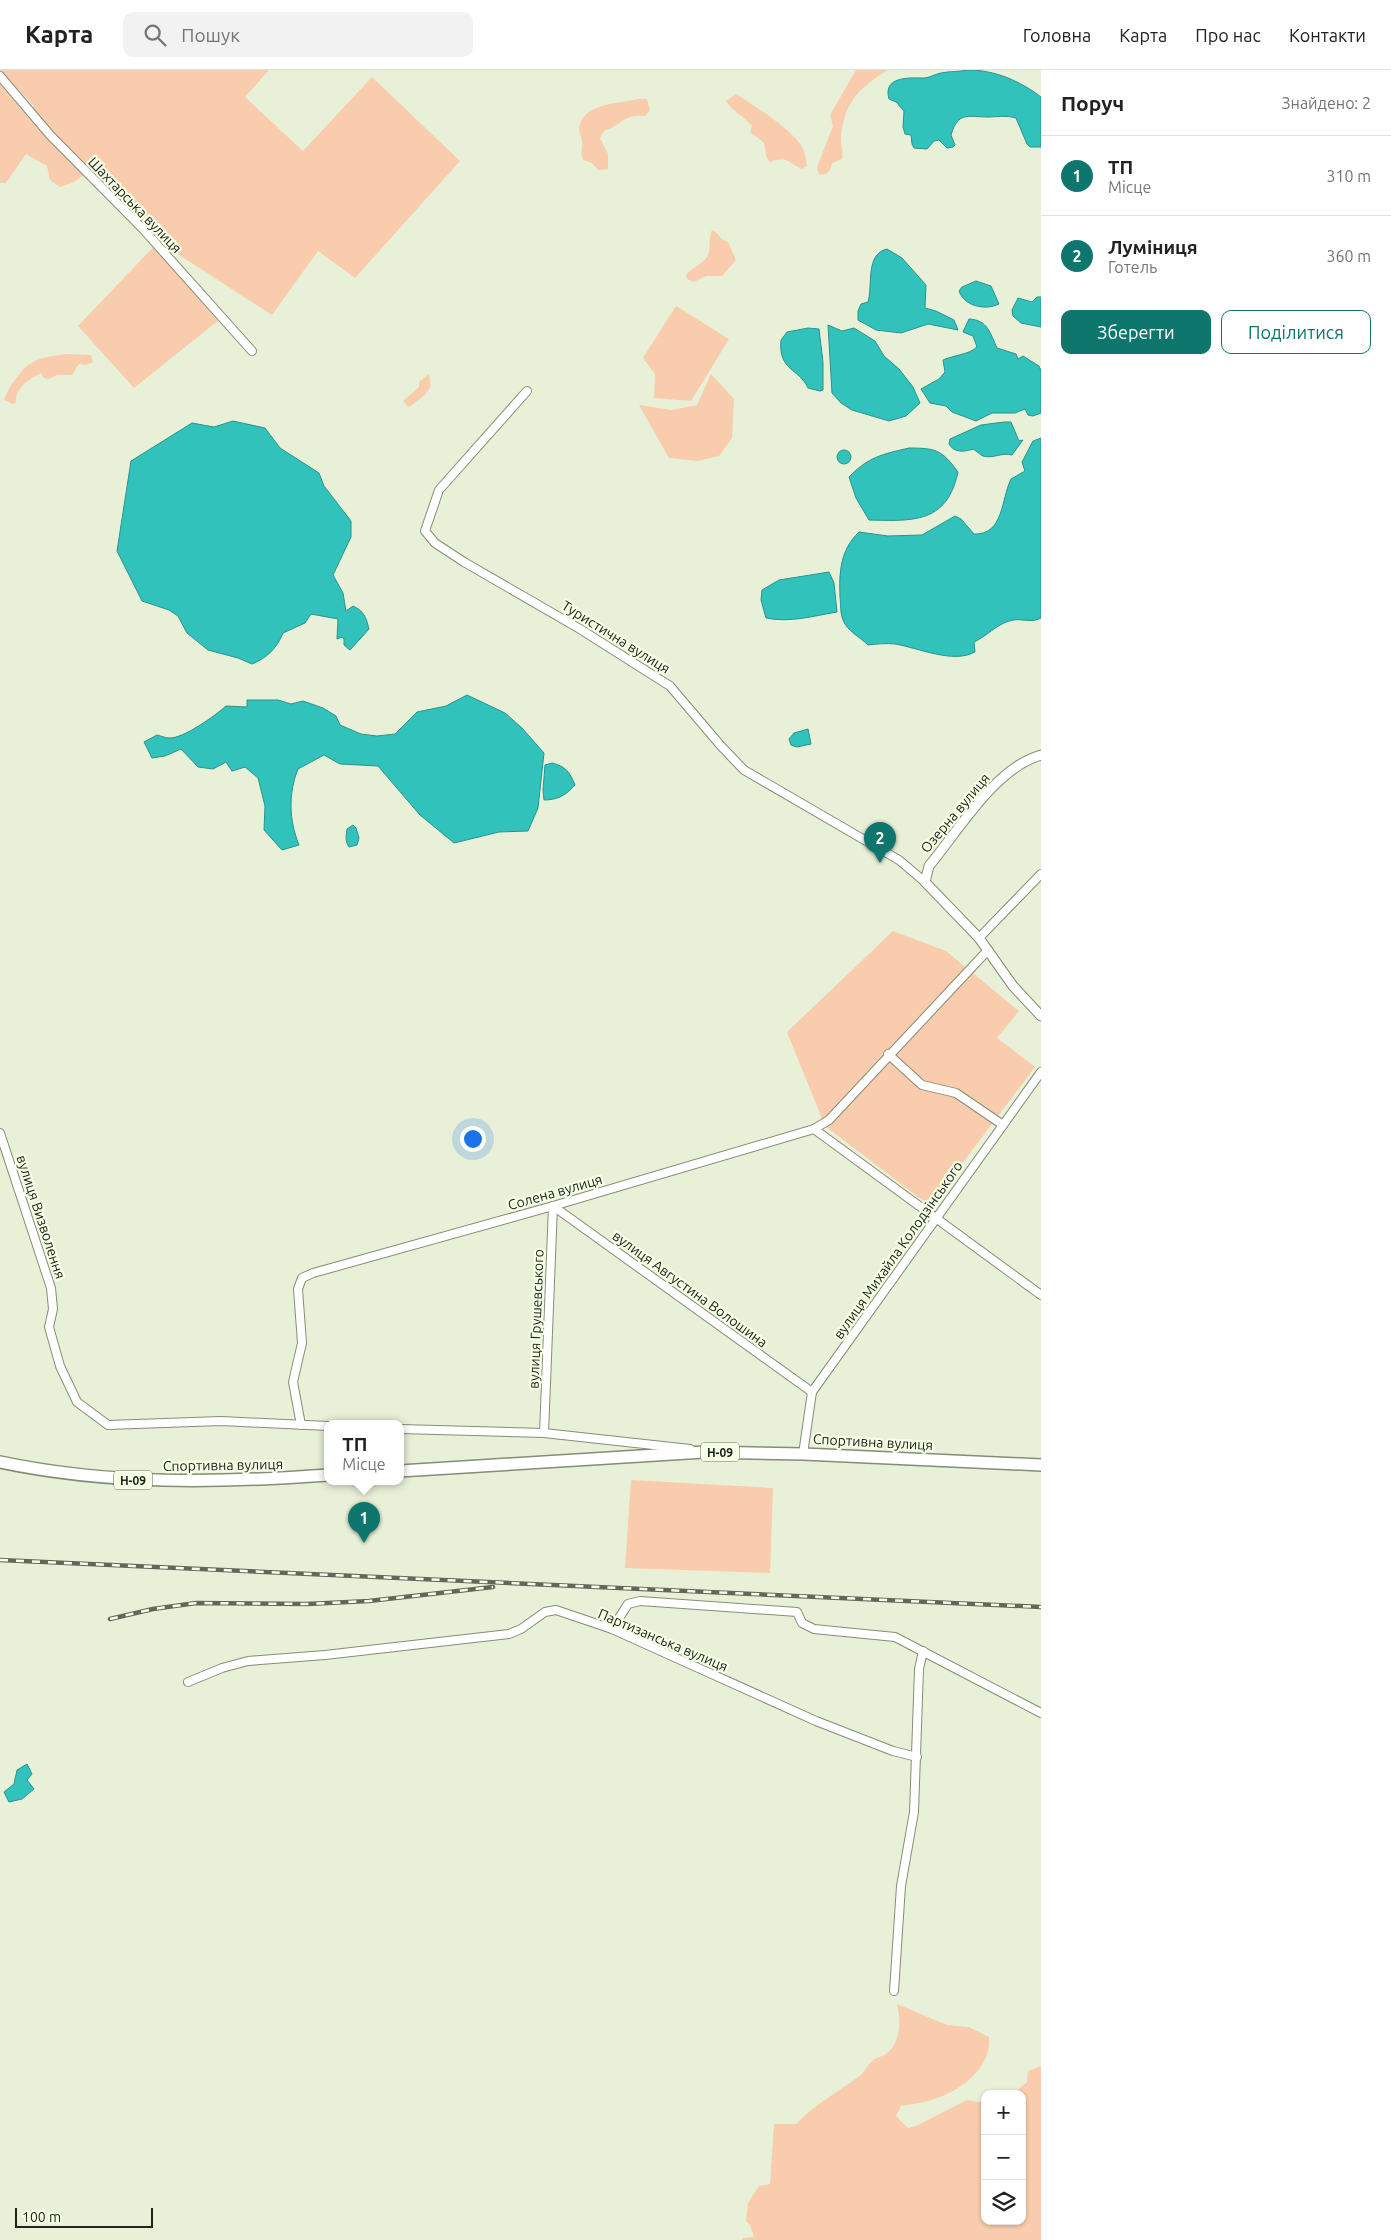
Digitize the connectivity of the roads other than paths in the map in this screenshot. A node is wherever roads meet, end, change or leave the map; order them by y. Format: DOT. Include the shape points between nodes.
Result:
graph roads {
  1 [pos="0,76"];
  2 [pos="252,351"];
  3 [pos="527,391"];
  4 [pos="1041,755"];
  5 [pos="1041,874"];
  6 [pos="926,882"];
  7 [pos="980,938"];
  8 [pos="988,950"];
  9 [pos="1040,1014"];
  10 [pos="888,1054"];
  11 [pos="1041,1072"];
  12 [pos="1003,1125"];
  13 [pos="814,1129"];
  14 [pos="0,1133"];
  15 [pos="553,1206"];
  16 [pos="935,1218"];
  17 [pos="1041,1295"];
  18 [pos="812,1392"];
  19 [pos="301,1425"];
  20 [pos="324,1426"];
  21 [pos="404,1428"];
  22 [pos="544,1433"];
  23 [pos="704,1452"];
  24 [pos="803,1454"];
  25 [pos="0,1462"];
  26 [pos="1041,1465"];
  27 [pos="404,1470"];
  28 [pos="324,1475"];
  29 [pos="612,1629"];
  30 [pos="923,1651"];
  31 [pos="188,1682"];
  32 [pos="1041,1713"];
  33 [pos="918,1757"];
  34 [pos="894,1991"];
  1 -- 2 [label="street, Шахтарська вулиця" via="50,135 143,229"];
  3 -- 6 [label="street, Туристична вулиця" via="439,490 425,531 435,543 464,562 670,686 744,770 899,860"];
  4 -- 6 [label="street, Озерна вулиця" via="1012,768 992,787 929,866"];
  5 -- 7 [label="street"];
  6 -- 7 [label="street, Туристична вулиця"];
  7 -- 8 [label="street, Туристична вулиця"];
  8 -- 9 [label="street, Туристична вулиця" via="1013,986"];
  8 -- 10 [label="street, Солена вулиця"];
  10 -- 12 [label="street" via="922,1086 956,1093"];
  10 -- 13 [label="street, Солена вулиця" via="830,1120"];
  11 -- 12 [label="street, вулиця Михайла Колодзінського"];
  12 -- 16 [label="street, вулиця Михайла Колодзінського"];
  13 -- 15 [label="street, Солена вулиця"];
  13 -- 16 [label="street"];
  14 -- 19 [label="street, вулиця Визволення" via="51,1288 49,1327 60,1366 77,1402 108,1425 221,1421"];
  15 -- 18 [label="street, вулиця Августина Волошина"];
  15 -- 19 [label="street, Солена вулиця" via="302,1278 298,1290 302,1343 293,1382"];
  15 -- 22 [label="street, вулиця Грушевського"];
  16 -- 17 [label="street"];
  16 -- 18 [label="street, вулиця Михайла Колодзінського"];
  18 -- 24 [label="street, вулиця Михайла Колодзінського"];
  19 -- 20 [label="street"];
  21 -- 22 [label="street, Спортивна вулиця"];
  22 -- 23 [label="street, Спортивна вулиця" via="661,1444"];
  23 -- 24 [label="main road, Спортивна вулиця / Н-09"];
  23 -- 27 [label="main road, Спортивна вулиця / Н-09"];
  24 -- 26 [label="main road, Спортивна вулиця / Н-09"];
  25 -- 28 [label="main road, Спортивна вулиця / Н-09" via="84,1476 155,1481 268,1480"];
  29 -- 30 [label="street" via="628,1604 640,1600 797,1612 802,1622 814,1629 895,1637"];
  29 -- 31 [label="street, Партизанська вулиця" via="556,1610 545,1612 509,1634 248,1661"];
  29 -- 33 [label="street, Партизанська вулиця" via="816,1721 893,1751"];
  30 -- 32 [label="street"];
  30 -- 33 [label="street" via="919,1670"];
  33 -- 34 [label="street" via="914,1812 902,1886"];
}
